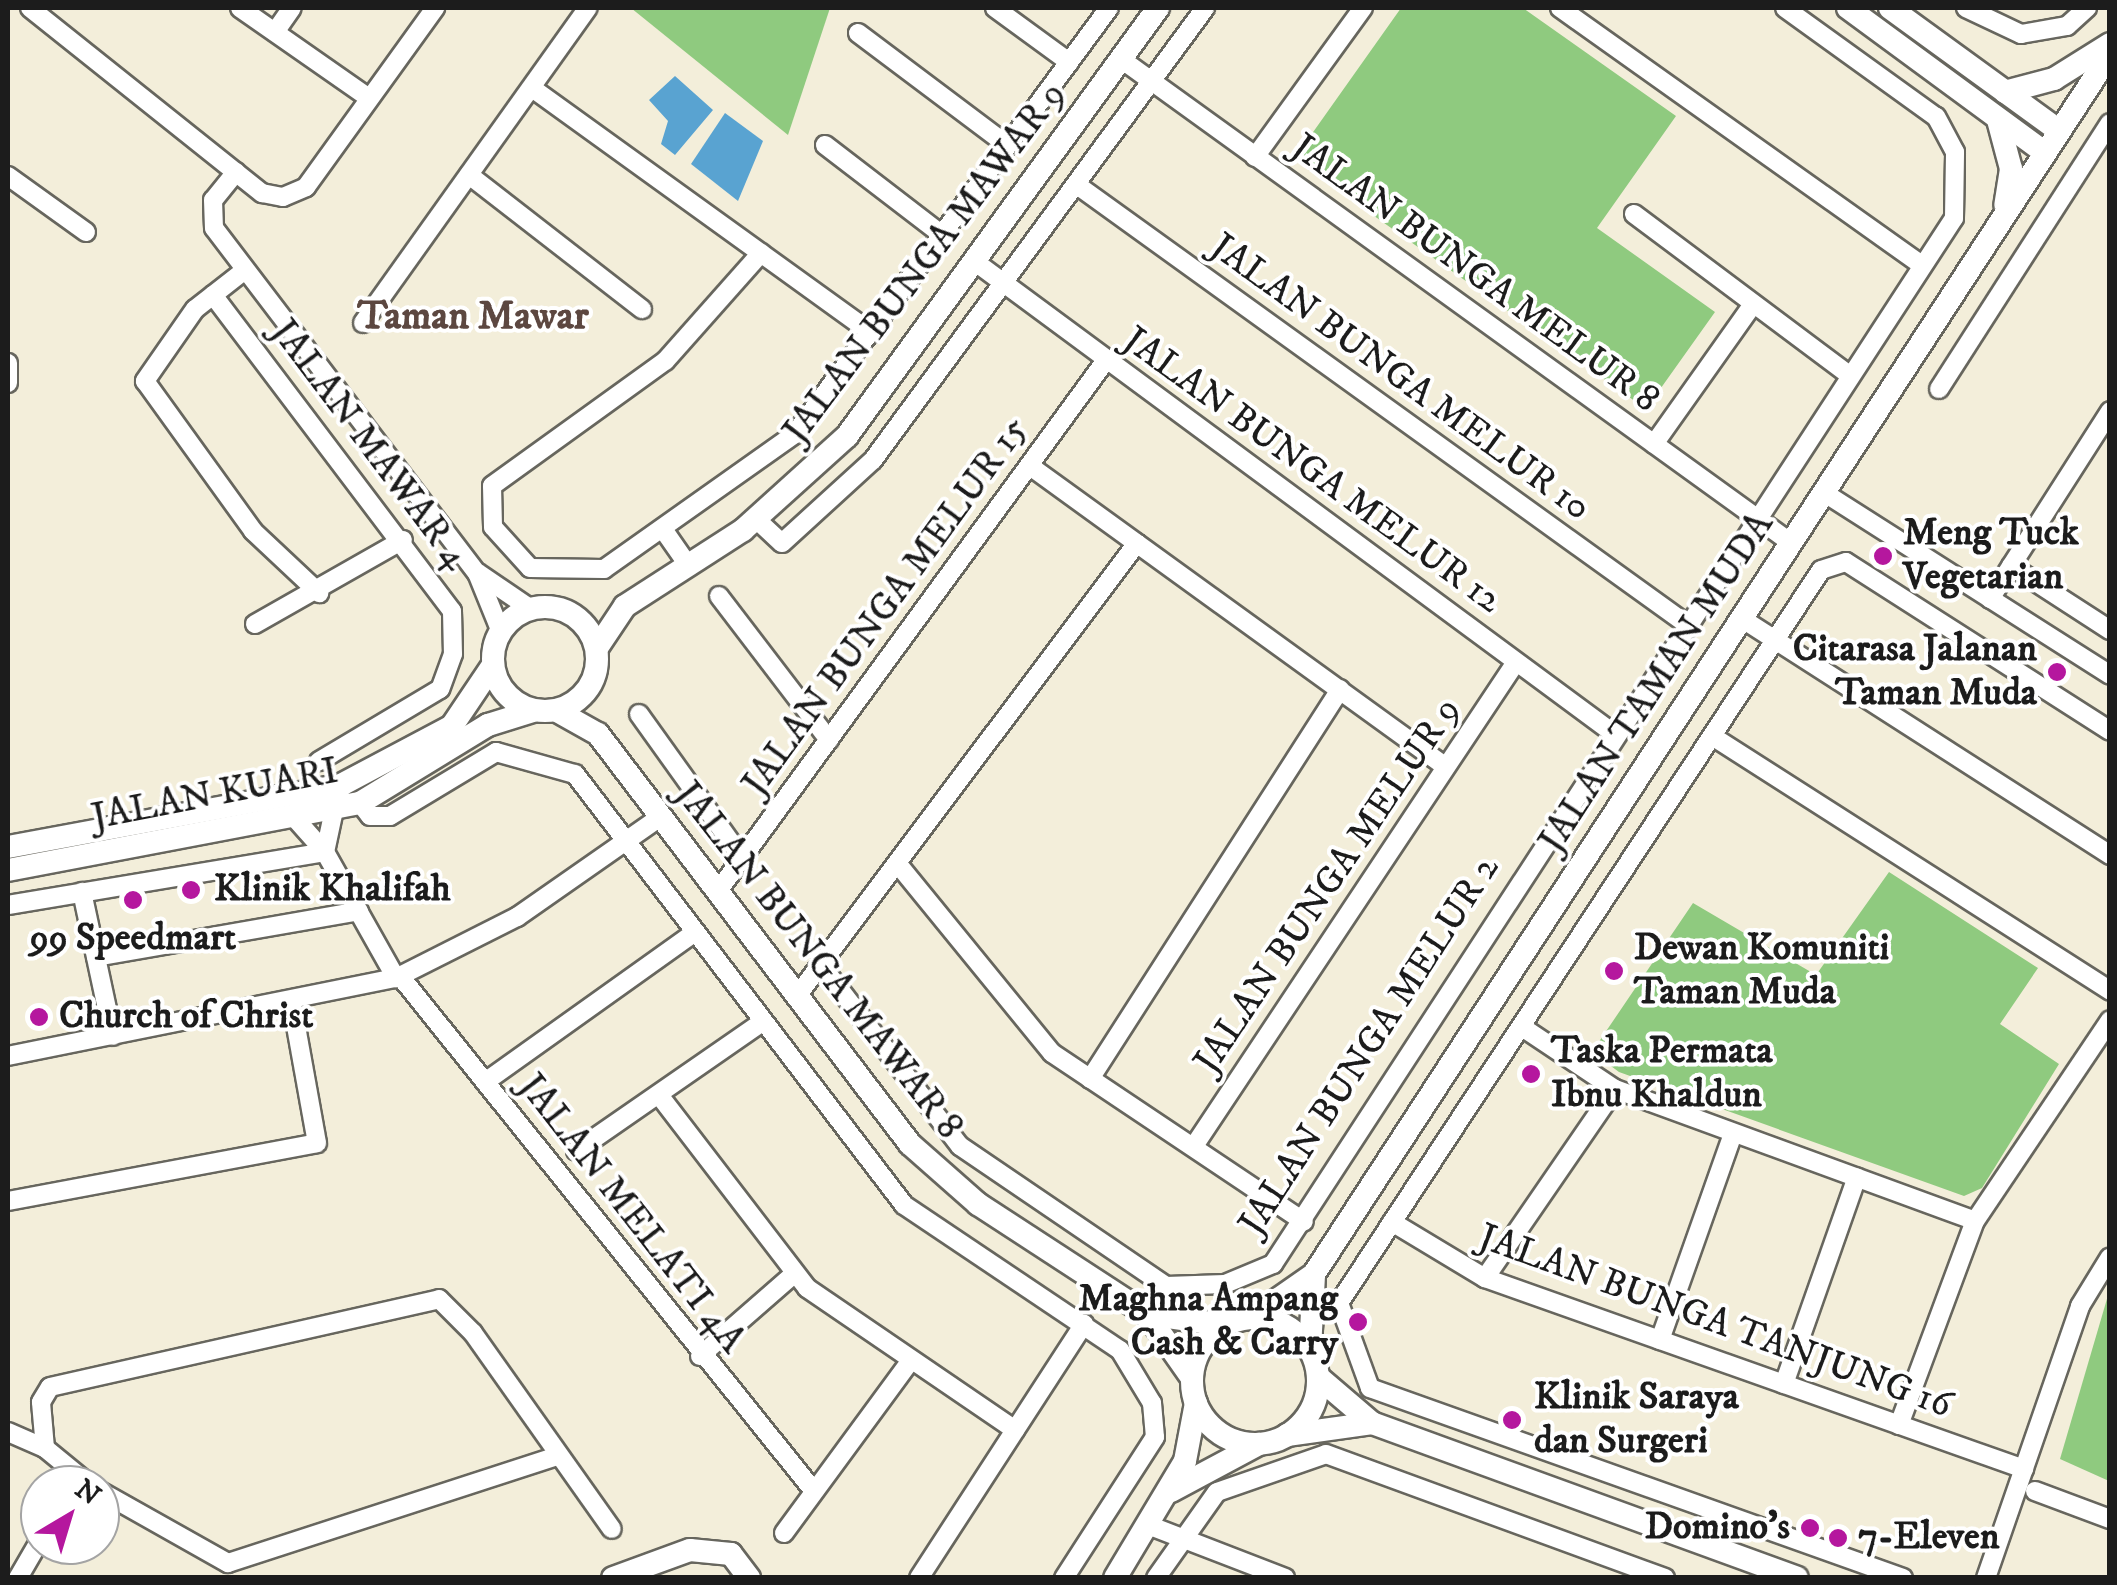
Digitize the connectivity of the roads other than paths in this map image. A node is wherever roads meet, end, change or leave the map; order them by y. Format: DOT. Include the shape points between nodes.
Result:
graph roads {
  1 [pos="30,8"];
  2 [pos="240,8"];
  3 [pos="292,8"];
  4 [pos="436,8"];
  5 [pos="588,8"];
  6 [pos="995,8"];
  7 [pos="1109,8"];
  8 [pos="1158,8"];
  9 [pos="1205,8"];
  10 [pos="1363,8"];
  11 [pos="1560,8"];
  12 [pos="1785,8"];
  13 [pos="1848,8"];
  14 [pos="1890,8"];
  15 [pos="1966,8"];
  16 [pos="2086,11"];
  17 [pos="275,32"];
  18 [pos="858,32"];
  19 [pos="2110,44"];
  20 [pos="2110,54"];
  21 [pos="1121,60"];
  22 [pos="1069,62"];
  23 [pos="1152,82"];
  24 [pos="532,88"];
  25 [pos="2005,92"];
  26 [pos="369,98"];
  27 [pos="1997,118"];
  28 [pos="2110,123"];
  29 [pos="2058,130"];
  30 [pos="825,145"];
  31 [pos="1006,146"];
  32 [pos="2044,152"];
  33 [pos="1256,157"];
  34 [pos="236,172"];
  35 [pos="469,175"];
  36 [pos="8,176"];
  37 [pos="1077,185"];
  38 [pos="1634,214"];
  39 [pos="1999,222"];
  40 [pos="86,232"];
  41 [pos="940,234"];
  42 [pos="761,252"];
  43 [pos="974,262"];
  44 [pos="1922,264"];
  45 [pos="246,270"];
  46 [pos="1005,285"];
  47 [pos="213,294"];
  48 [pos="1752,304"];
  49 [pos="642,309"];
  50 [pos="363,323"];
  51 [pos="872,333"];
  52 [pos="1106,360"];
  53 [pos="1849,375"];
  54 [pos="1939,389"];
  55 [pos="2110,411"];
  56 [pos="2102,440"];
  57 [pos="1654,444"];
  58 [pos="1030,466"];
  59 [pos="1823,492"];
  60 [pos="1757,518"];
  61 [pos="756,519"];
  62 [pos="664,532"];
  63 [pos="403,540"];
  64 [pos="1790,542"];
  65 [pos="1137,543"];
  66 [pos="688,565"];
  67 [pos="2010,566"];
  68 [pos="478,572"];
  69 [pos="320,593"];
  70 [pos="718,596"];
  71 [pos="1990,600"];
  72 [pos="625,606"];
  73 [pos="531,609"];
  74 [pos="572,614"];
  75 [pos="1741,618"];
  76 [pos="1685,623"];
  77 [pos="255,624"];
  78 [pos="2110,630"];
  79 [pos="500,632"];
  80 [pos="1774,639"];
  81 [pos="597,648"];
  82 [pos="1516,662"];
  83 [pos="493,666"];
  84 [pos="2110,676"];
  85 [pos="595,678"];
  86 [pos="1340,689"];
  87 [pos="545,711"];
  88 [pos="639,714"];
  89 [pos="2110,731"];
  90 [pos="1613,733"];
  91 [pos="598,734"];
  92 [pos="1712,736"];
  93 [pos="829,740"];
  94 [pos="1446,766"];
  95 [pos="342,785"];
  96 [pos="360,803"];
  97 [pos="334,810"];
  98 [pos="293,816"];
  99 [pos="662,816"];
  100 [pos="627,839"];
  101 [pos="8,847"];
  102 [pos="324,852"];
  103 [pos="2110,855"];
  104 [pos="742,858"];
  105 [pos="897,864"];
  106 [pos="8,870"];
  107 [pos="82,892"];
  108 [pos="718,892"];
  109 [pos="8,905"];
  110 [pos="360,910"];
  111 [pos="694,933"];
  112 [pos="96,957"];
  113 [pos="821,964"];
  114 [pos="398,977"];
  115 [pos="2110,991"];
  116 [pos="797,996"];
  117 [pos="292,1004"];
  118 [pos="2110,1020"];
  119 [pos="761,1023"];
  120 [pos="1522,1028"];
  121 [pos="114,1036"];
  122 [pos="8,1056"];
  123 [pos="1090,1079"];
  124 [pos="485,1082"];
  125 [pos="1615,1090"];
  126 [pos="659,1094"];
  127 [pos="1733,1134"];
  128 [pos="1194,1146"];
  129 [pos="576,1151"];
  130 [pos="1856,1177"];
  131 [pos="8,1201"];
  132 [pos="1975,1221"];
  133 [pos="1304,1222"];
  134 [pos="1392,1222"];
  135 [pos="2110,1257"];
  136 [pos="794,1274"];
  137 [pos="1314,1274"];
  138 [pos="1486,1278"];
  139 [pos="1147,1314"];
  140 [pos="1251,1318"];
  141 [pos="1084,1324"];
  142 [pos="1224,1326"];
  143 [pos="1660,1340"];
  144 [pos="1310,1349"];
  145 [pos="700,1356"];
  146 [pos="908,1364"];
  147 [pos="1318,1377"];
  148 [pos="1192,1378"];
  149 [pos="1784,1384"];
  150 [pos="1196,1403"];
  151 [pos="1372,1423"];
  152 [pos="1899,1424"];
  153 [pos="1015,1430"];
  154 [pos="8,1432"];
  155 [pos="1287,1436"];
  156 [pos="1259,1444"];
  157 [pos="49,1455"];
  158 [pos="558,1456"];
  159 [pos="52,1465"];
  160 [pos="63,1465"];
  161 [pos="2024,1469"];
  162 [pos="813,1490"];
  163 [pos="1171,1490"];
  164 [pos="2035,1491"];
  165 [pos="120,1504"];
  166 [pos="2110,1518"];
  167 [pos="1148,1525"];
  168 [pos="612,1529"];
  169 [pos="784,1533"];
  170 [pos="1182,1538"];
  171 [pos="713,1550"];
  172 [pos="614,1578"];
  173 [pos="651,1578"];
  174 [pos="749,1578"];
  175 [pos="918,1578"];
  176 [pos="1064,1578"];
  177 [pos="1115,1578"];
  178 [pos="1156,1578"];
  179 [pos="1286,1578"];
  180 [pos="1665,1578"];
  181 [pos="1797,1578"];
  182 [pos="1903,1578"];
  183 [pos="1986,1578"];
  1 -- 34 [label="street"];
  2 -- 17 [label="street"];
  3 -- 17 [label="street"];
  4 -- 26 [label="street"];
  5 -- 24 [label="street"];
  6 -- 22 [label="street"];
  7 -- 22 [label="street"];
  8 -- 21 [label="street, JALAN BUNGA MAWAR 9"];
  9 -- 23 [label="street"];
  10 -- 33 [label="street"];
  11 -- 44 [label="street"];
  12 -- 44 [label="street, JALAN BUNGA MELUR 2" via="1947,134 1958,204"];
  13 -- 27 [label="street"];
  14 -- 25 [label="street"];
  15 -- 16 [label="street" via="2020,34"];
  17 -- 26 [label="street"];
  18 -- 31 [label="street"];
  19 -- 25 [label="street" via="2054,79"];
  20 -- 29 [label="street, JALAN TAMAN MUDA"];
  21 -- 23 [label="street, JALAN BUNGA MELUR 8"];
  21 -- 43 [label="street, JALAN BUNGA MAWAR 9"];
  22 -- 31 [label="street"];
  23 -- 33 [label="street, JALAN BUNGA MELUR 8"];
  23 -- 37 [label="street"];
  24 -- 35 [label="street"];
  24 -- 42 [label="street"];
  25 -- 29 [label="street"];
  26 -- 34 [label="street" via="306,187 283,197 262,192"];
  27 -- 32 [label="street"];
  27 -- 39 [label="street" via="2011,170"];
  28 -- 54 [label="street"];
  29 -- 32 [label="street, JALAN TAMAN MUDA"];
  30 -- 41 [label="street"];
  31 -- 41 [label="street"];
  32 -- 39 [label="street, JALAN TAMAN MUDA"];
  33 -- 57 [label="street, JALAN BUNGA MELUR 8"];
  34 -- 45 [label="street" via="209,214"];
  35 -- 49 [label="street"];
  35 -- 50 [label="street"];
  36 -- 40 [label="street"];
  37 -- 46 [label="street"];
  37 -- 76 [label="street, JALAN BUNGA MELUR 10"];
  38 -- 48 [label="street"];
  39 -- 59 [label="street, JALAN TAMAN MUDA"];
  41 -- 51 [label="street"];
  42 -- 51 [label="street"];
  42 -- 62 [label="street" via="702,328 508,470 486,505 530,568 604,569"];
  43 -- 46 [label="street, JALAN BUNGA MELUR 12"];
  43 -- 61 [label="street, JALAN BUNGA MAWAR 9" via="846,436"];
  44 -- 53 [label="street, JALAN BUNGA MELUR 2"];
  45 -- 47 [label="street"];
  45 -- 68 [label="street"];
  46 -- 52 [label="street, JALAN BUNGA MELUR 12"];
  46 -- 61 [label="street" via="830,505 782,542"];
  47 -- 63 [label="street, JALAN MAWAR 4"];
  47 -- 69 [label="street" via="145,381 252,531"];
  48 -- 53 [label="street"];
  48 -- 57 [label="street"];
  51 -- 62 [label="street" via="795,434"];
  52 -- 58 [label="street, JALAN BUNGA MELUR 15"];
  52 -- 82 [label="street, JALAN BUNGA MELUR 12"];
  53 -- 60 [label="street, JALAN BUNGA MELUR 2"];
  55 -- 56 [label="street"];
  56 -- 67 [label="street"];
  57 -- 60 [label="street, JALAN BUNGA MELUR 8"];
  58 -- 65 [label="street"];
  58 -- 93 [label="street, JALAN BUNGA MELUR 15"];
  59 -- 64 [label="street, JALAN TAMAN MUDA"];
  59 -- 71 [label="street"];
  60 -- 64 [label="street, JALAN BUNGA MELUR 8"];
  60 -- 76 [label="street, JALAN BUNGA MELUR 2"];
  61 -- 66 [label="street, JALAN BUNGA MAWAR 9"];
  62 -- 66 [label="street"];
  63 -- 69 [label="street"];
  63 -- 95 [label="street, JALAN MAWAR 4" via="452,611 447,677 428,700 324,759"];
  64 -- 75 [label="street, JALAN TAMAN MUDA"];
  65 -- 86 [label="street"];
  65 -- 105 [label="street"];
  66 -- 72 [label="street, JALAN BUNGA MAWAR 9"];
  67 -- 71 [label="street"];
  67 -- 78 [label="street"];
  68 -- 73 [label="street"];
  68 -- 79 [label="street"];
  69 -- 77 [label="street"];
  70 -- 93 [label="street"];
  71 -- 84 [label="street"];
  72 -- 74 [label="street, JALAN BUNGA MAWAR 9"];
  72 -- 81 [label="street, JALAN BUNGA MAWAR 9"];
  73 -- 74 [label="street"];
  73 -- 79 [label="street"];
  74 -- 81 [label="street"];
  75 -- 80 [label="street"];
  75 -- 137 [label="street, JALAN TAMAN MUDA"];
  76 -- 90 [label="street, JALAN BUNGA MELUR 2"];
  79 -- 83 [label="street"];
  80 -- 89 [label="street" via="1821,570 1846,562"];
  80 -- 92 [label="street"];
  80 -- 103 [label="street"];
  81 -- 85 [label="street"];
  82 -- 90 [label="street, JALAN BUNGA MELUR 12"];
  82 -- 94 [label="street, JALAN BUNGA MELUR 9"];
  83 -- 87 [label="street" via="506,694"];
  83 -- 95 [label="street, JALAN KUARI" via="452,726"];
  85 -- 87 [label="street"];
  85 -- 91 [label="street"];
  86 -- 94 [label="street"];
  86 -- 123 [label="street"];
  87 -- 91 [label="street, JALAN BUNGA MAWAR 8"];
  87 -- 96 [label="street, JALAN KUARI" via="488,725"];
  88 -- 104 [label="street"];
  90 -- 133 [label="street, JALAN BUNGA MELUR 2"];
  91 -- 99 [label="street, JALAN BUNGA MAWAR 8"];
  92 -- 115 [label="street"];
  92 -- 120 [label="street"];
  93 -- 104 [label="street, JALAN BUNGA MELUR 15"];
  94 -- 128 [label="street, JALAN BUNGA MELUR 9"];
  95 -- 101 [label="street, JALAN KUARI"];
  96 -- 97 [label="street, JALAN KUARI"];
  96 -- 100 [label="street" via="370,816 390,816 475,760 530,755 575,774"];
  97 -- 98 [label="street, JALAN KUARI"];
  97 -- 102 [label="street"];
  98 -- 102 [label="street, JALAN MELATI 4A"];
  98 -- 106 [label="street, JALAN KUARI"];
  99 -- 100 [label="street"];
  99 -- 108 [label="street, JALAN BUNGA MAWAR 8"];
  100 -- 111 [label="street"];
  100 -- 114 [label="street" via="517,918"];
  102 -- 107 [label="street"];
  102 -- 110 [label="street, JALAN MELATI 4A"];
  104 -- 108 [label="street, JALAN BUNGA MELUR 15"];
  105 -- 113 [label="street"];
  105 -- 123 [label="street" via="1052,1052"];
  107 -- 109 [label="street"];
  107 -- 112 [label="street"];
  108 -- 116 [label="street, JALAN BUNGA MAWAR 8"];
  110 -- 112 [label="street"];
  110 -- 114 [label="street, JALAN MELATI 4A"];
  111 -- 119 [label="street"];
  111 -- 124 [label="street"];
  112 -- 121 [label="street"];
  113 -- 116 [label="street"];
  113 -- 133 [label="street, JALAN BUNGA MELUR 2" via="960,1146 1166,1286 1225,1284 1273,1264"];
  114 -- 117 [label="street"];
  114 -- 124 [label="street, JALAN MELATI 4A"];
  116 -- 139 [label="street, JALAN BUNGA MAWAR 8" via="942,1176"];
  117 -- 121 [label="street"];
  117 -- 131 [label="street" via="317,1143"];
  118 -- 132 [label="street"];
  119 -- 126 [label="street"];
  119 -- 141 [label="street" via="904,1205"];
  120 -- 125 [label="street"];
  120 -- 134 [label="street"];
  121 -- 122 [label="street"];
  123 -- 128 [label="street"];
  124 -- 145 [label="street, JALAN MELATI 4A"];
  125 -- 127 [label="street"];
  125 -- 138 [label="street"];
  126 -- 129 [label="street"];
  126 -- 136 [label="street"];
  127 -- 130 [label="street"];
  127 -- 143 [label="street"];
  128 -- 133 [label="street"];
  130 -- 132 [label="street"];
  130 -- 149 [label="street"];
  132 -- 152 [label="street"];
  134 -- 138 [label="street, JALAN BUNGA TANJUNG 16"];
  134 -- 182 [label="street" via="1338,1312 1370,1388"];
  135 -- 161 [label="street" via="2080,1306"];
  136 -- 145 [label="street"];
  136 -- 146 [label="street"];
  137 -- 140 [label="street, JALAN TAMAN MUDA"];
  137 -- 144 [label="street"];
  138 -- 143 [label="street, JALAN BUNGA TANJUNG 16"];
  139 -- 142 [label="street, JALAN BUNGA MAWAR 8"];
  139 -- 148 [label="street, JALAN BUNGA MAWAR 8"];
  140 -- 142 [label="street"];
  140 -- 144 [label="street" via="1285,1325"];
  141 -- 153 [label="street"];
  141 -- 176 [label="street" via="1131,1363 1157,1421 1155,1437"];
  142 -- 148 [label="street" via="1208,1339"];
  143 -- 149 [label="street, JALAN BUNGA TANJUNG 16"];
  144 -- 147 [label="street"];
  145 -- 162 [label="street, JALAN MELATI 4A"];
  146 -- 153 [label="street"];
  146 -- 162 [label="street"];
  147 -- 151 [label="street"];
  147 -- 155 [label="street" via="1314,1404"];
  148 -- 150 [label="street"];
  149 -- 152 [label="street, JALAN BUNGA TANJUNG 16"];
  150 -- 156 [label="street" via="1228,1438"];
  150 -- 163 [label="street"];
  151 -- 155 [label="street"];
  151 -- 181 [label="street"];
  152 -- 161 [label="street, JALAN BUNGA TANJUNG 16"];
  153 -- 175 [label="street"];
  154 -- 157 [label="street"];
  155 -- 156 [label="street"];
  156 -- 163 [label="street"];
  157 -- 158 [label="street" via="42,1402 50,1387 424,1299 439,1300 473,1333"];
  157 -- 159 [label="street"];
  157 -- 160 [label="street"];
  158 -- 165 [label="street" via="228,1563"];
  158 -- 168 [label="street"];
  161 -- 183 [label="street"];
  162 -- 169 [label="street"];
  163 -- 167 [label="street"];
  164 -- 166 [label="street"];
  167 -- 170 [label="street"];
  167 -- 177 [label="street"];
  170 -- 178 [label="street"];
  170 -- 179 [label="street"];
  170 -- 180 [label="street" via="1217,1492 1326,1454"];
  171 -- 172 [label="street"];
  171 -- 173 [label="street"];
  171 -- 174 [label="street" via="731,1554"];
}
